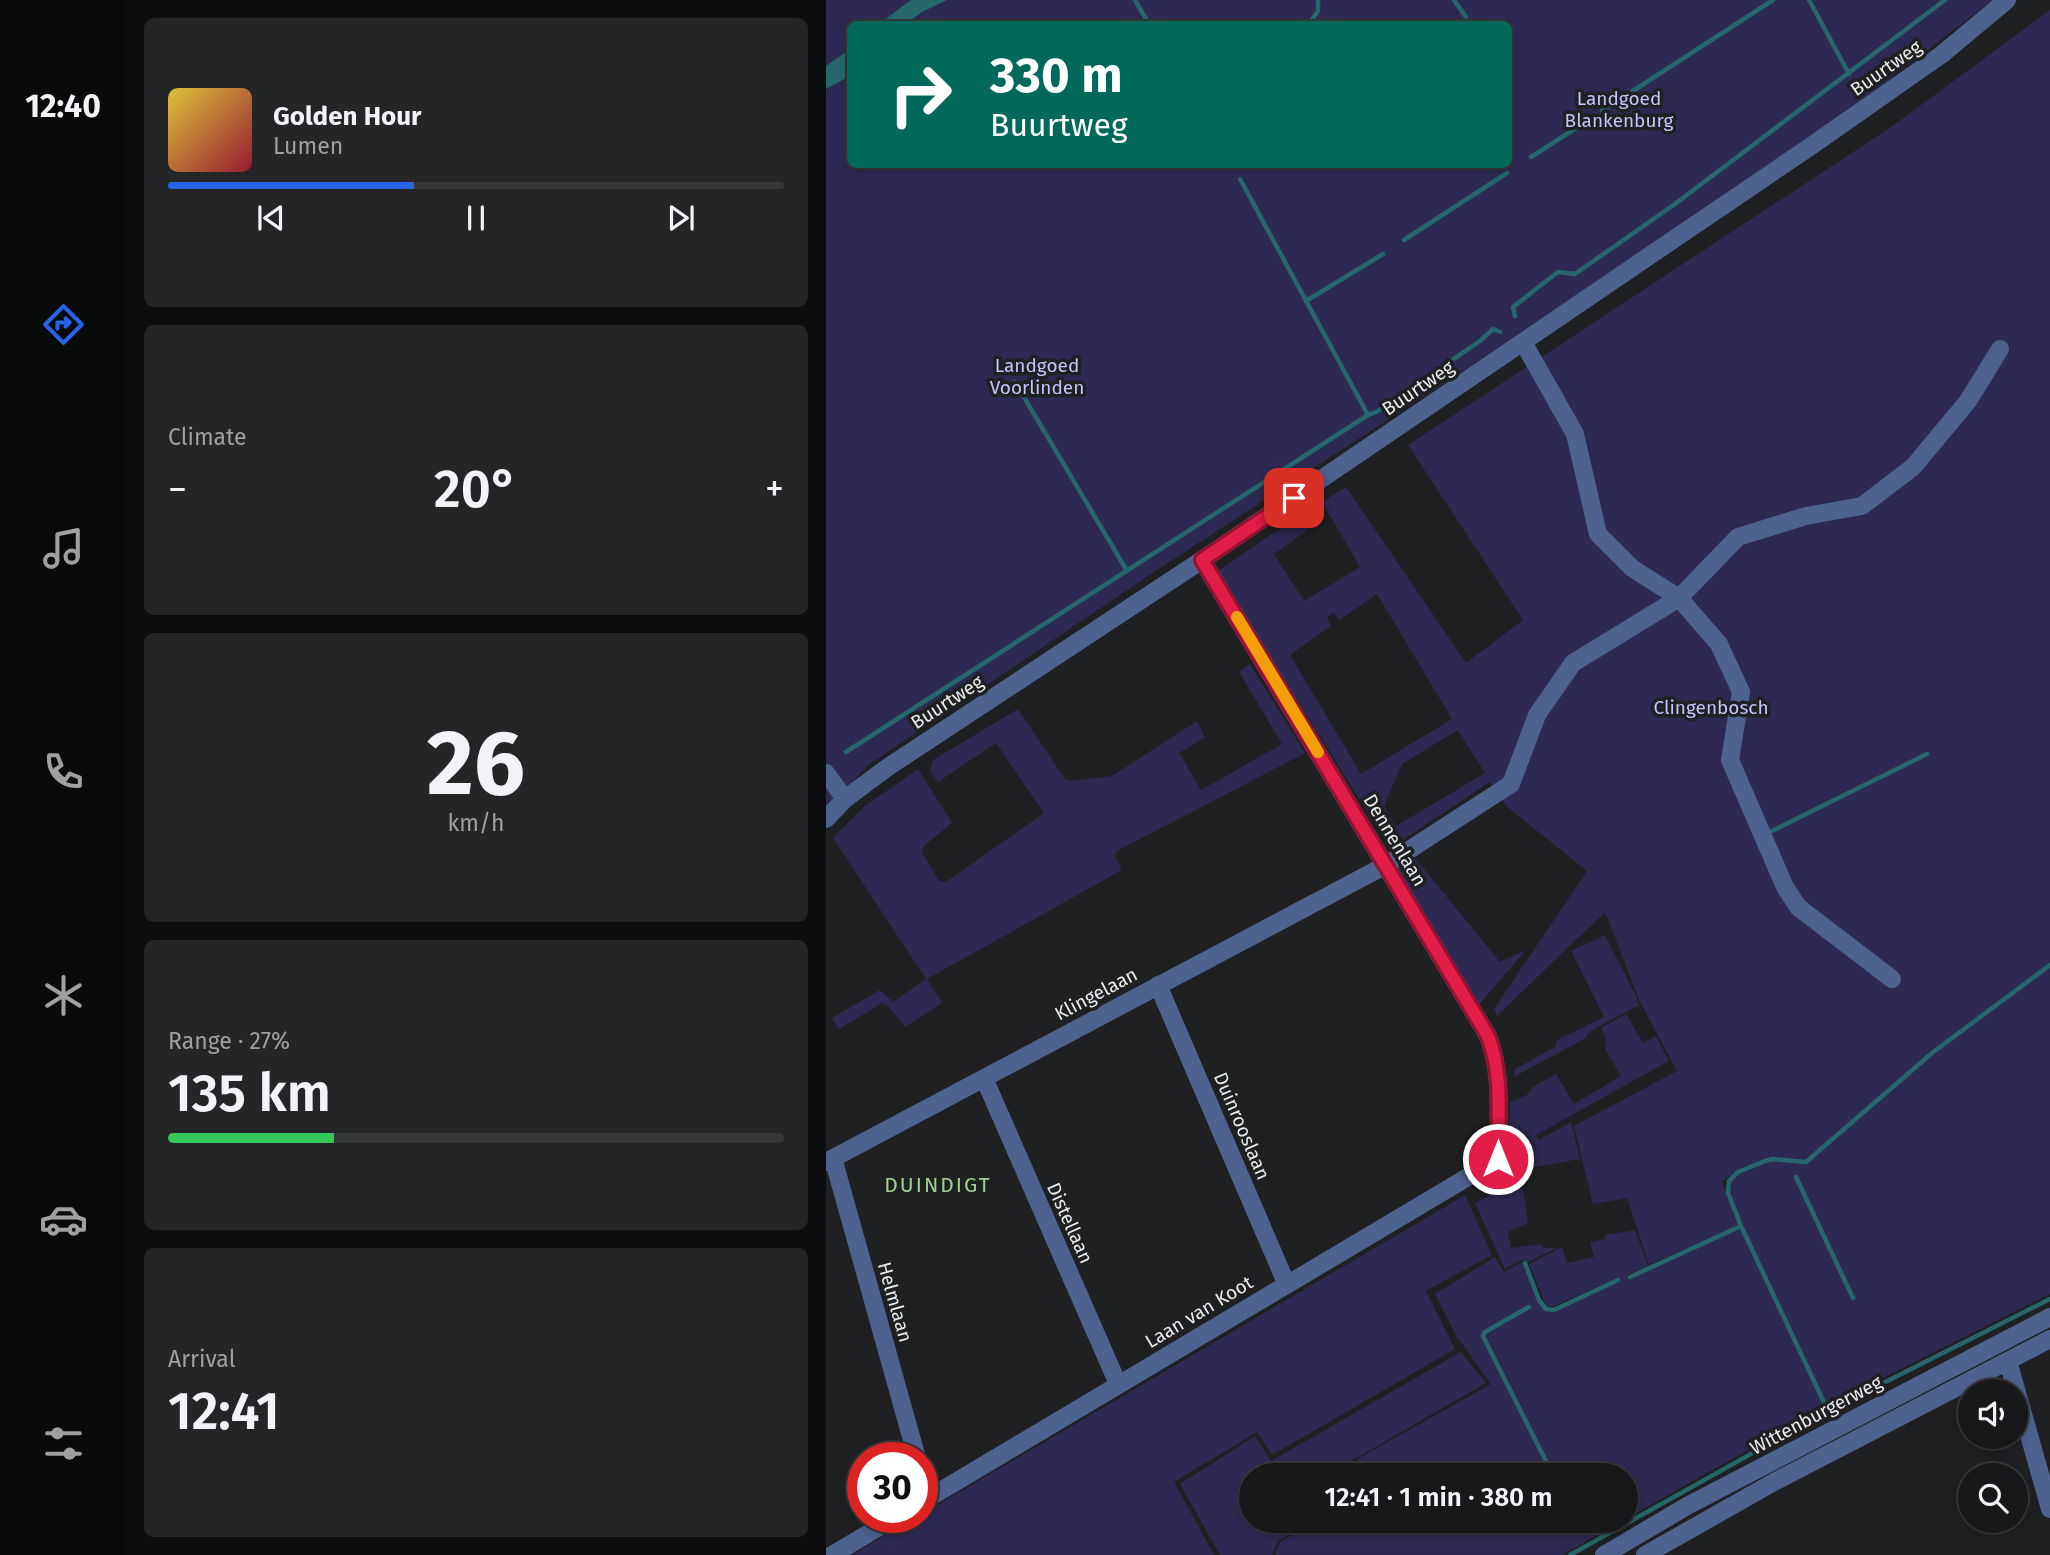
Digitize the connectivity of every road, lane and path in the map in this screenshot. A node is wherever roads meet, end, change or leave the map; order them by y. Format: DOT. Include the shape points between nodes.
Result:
graph roads {
  1 [pos="2007,0"];
  2 [pos="1523,342"];
  3 [pos="2000,349"];
  4 [pos="1202,560"];
  5 [pos="1679,598"];
  6 [pos="826,773"];
  7 [pos="845,799"];
  8 [pos="826,819"];
  9 [pos="1386,865"];
  10 [pos="1892,979"];
  11 [pos="1158,985"];
  12 [pos="984,1078"];
  13 [pos="1498,1159"];
  14 [pos="830,1160"];
  15 [pos="1287,1284"];
  16 [pos="2050,1317"];
  17 [pos="2050,1339"];
  18 [pos="2008,1361"];
  19 [pos="1118,1384"];
  20 [pos="912,1442"];
  21 [pos="938,1492"];
  22 [pos="2050,1509"];
  23 [pos="869,1533"];
  24 [pos="832,1555"];
  25 [pos="1604,1555"];
  26 [pos="1645,1555"];
  1 -- 2 [label="street, Buurtweg" via="1930,63"];
  2 -- 4 [label="street, Buurtweg"];
  2 -- 5 [label="street" via="1575,435 1598,534 1632,568"];
  3 -- 5 [label="street, Klingelaan" via="1968,401 1913,467 1862,506 1806,516 1738,537"];
  4 -- 7 [label="street, Buurtweg"];
  4 -- 9 [label="street, Dennenlaan"];
  5 -- 9 [label="street, Klingelaan" via="1573,663 1537,715 1511,784"];
  5 -- 10 [label="street" via="1719,645 1741,692 1730,760 1785,887 1798,907"];
  6 -- 7 [label="street"];
  7 -- 8 [label="street, Buurtweg"];
  9 -- 11 [label="street, Klingelaan"];
  9 -- 13 [label="street, Dennenlaan" via="1495,1053"];
  11 -- 12 [label="street, Klingelaan"];
  11 -- 15 [label="street, Duinrooslaan"];
  12 -- 14 [label="street, Klingelaan"];
  12 -- 19 [label="street, Distellaan"];
  13 -- 15 [label="street, Laan van Koot"];
  14 -- 20 [label="street, Helmlaan"];
  15 -- 19 [label="street, Laan van Koot"];
  16 -- 25 [label="street, Wittenburgerweg" via="1687,1506"];
  17 -- 18 [label="street, Wittenburgerweg"];
  18 -- 22 [label="street"];
  18 -- 26 [label="street, Wittenburgerweg" via="1774,1482"];
  19 -- 21 [label="street, Laan van Koot"];
  23 -- 24 [label="street"];
}
